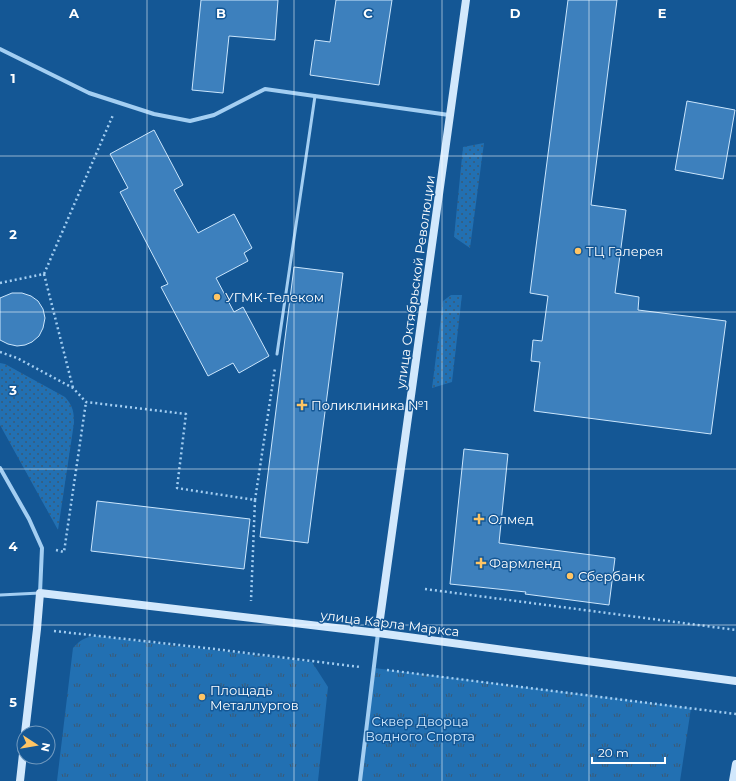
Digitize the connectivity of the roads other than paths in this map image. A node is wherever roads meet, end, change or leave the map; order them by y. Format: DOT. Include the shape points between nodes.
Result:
graph roads {
  1 [pos="466,0"];
  2 [pos="0,49"];
  3 [pos="315,96"];
  4 [pos="450,115"];
  5 [pos="277,354"];
  6 [pos="0,468"];
  7 [pos="40,593"];
  8 [pos="0,595"];
  9 [pos="378,633"];
  10 [pos="736,681"];
  11 [pos="26,725"];
  12 [pos="736,764"];
  13 [pos="22,765"];
  14 [pos="20,781"];
  15 [pos="360,781"];
  16 [pos="734,781"];
  1 -- 4 [label="main road, улица Октябрьской Революции"];
  2 -- 3 [label="street" via="89,93 154,114 190,121 214,115 265,89"];
  3 -- 4 [label="street"];
  3 -- 5 [label="lane"];
  4 -- 9 [label="main road, улица Октябрьской Революции"];
  6 -- 7 [label="street" via="42,548"];
  7 -- 8 [label="lane"];
  7 -- 9 [label="main road, улица Карла Маркса"];
  7 -- 11 [label="main road"];
  9 -- 10 [label="main road, улица Карла Маркса"];
  9 -- 15 [label="street, улица Октябрьской Революции"];
  12 -- 16 [label="main road"];
  13 -- 14 [label="main road"];
}
